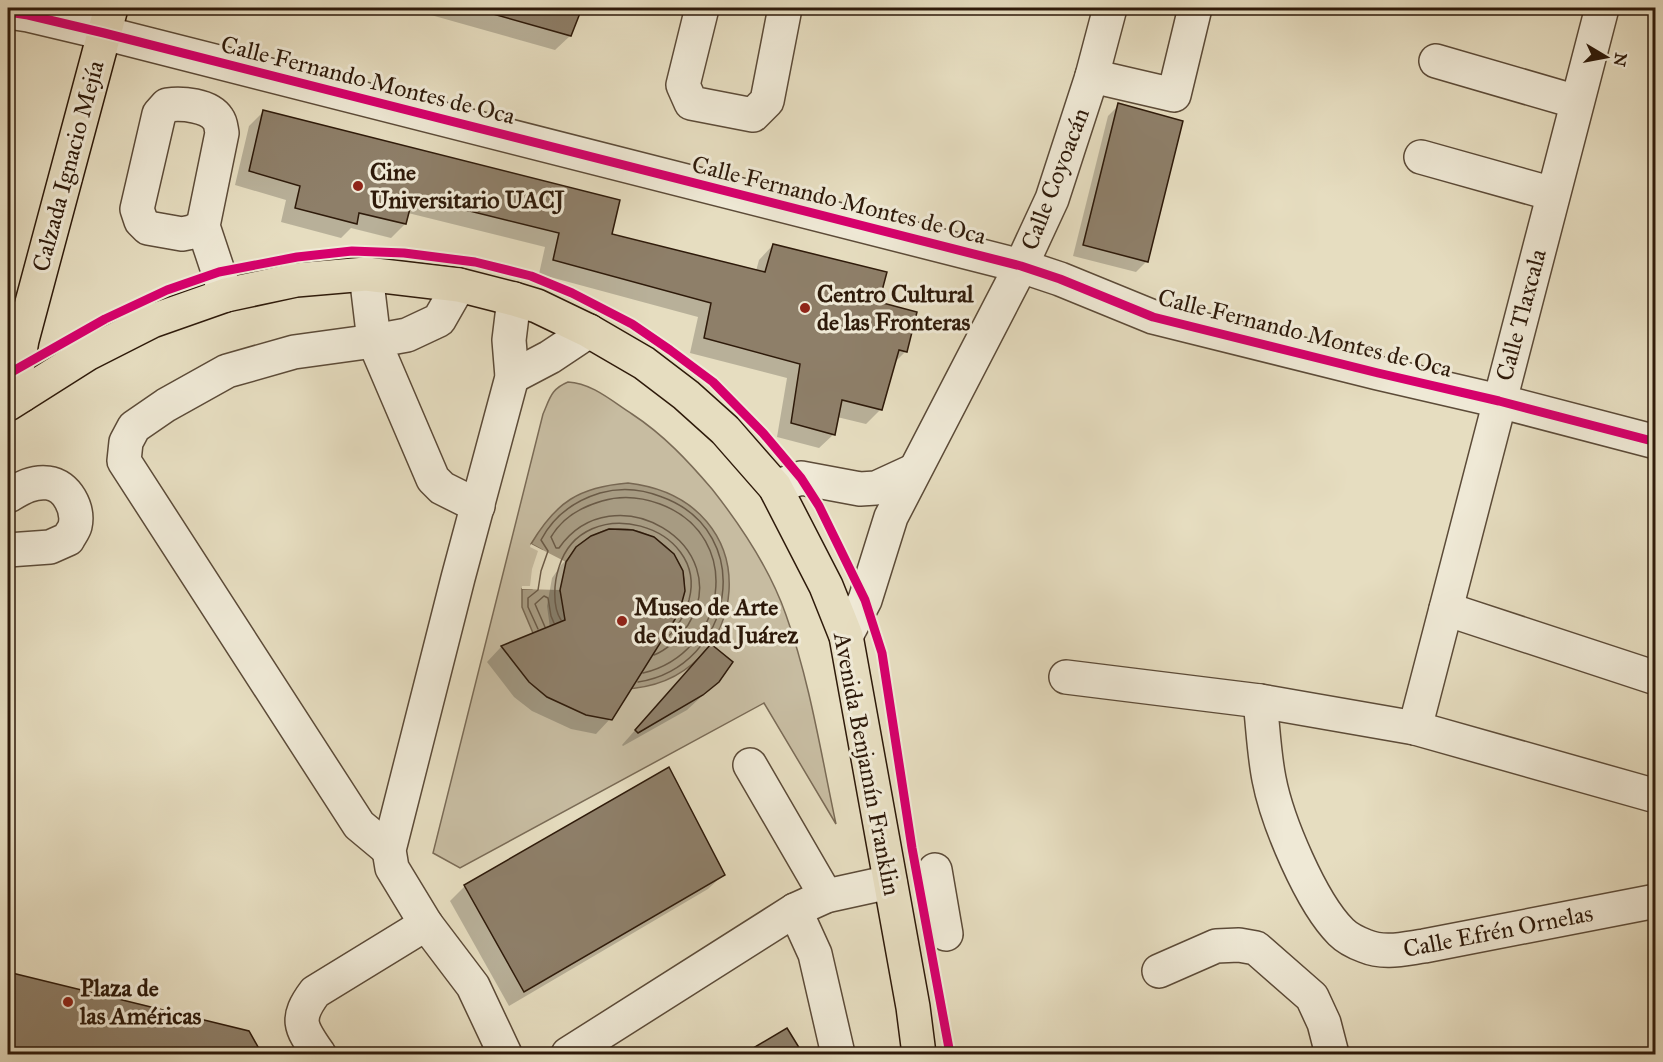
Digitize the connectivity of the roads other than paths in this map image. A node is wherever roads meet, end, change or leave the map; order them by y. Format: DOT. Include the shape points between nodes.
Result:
graph roads {
  1 [pos="702,8"];
  2 [pos="785,8"];
  3 [pos="1110,8"];
  4 [pos="1195,8"];
  5 [pos="1602,8"];
  6 [pos="8,12"];
  7 [pos="107,20"];
  8 [pos="1436,61"];
  9 [pos="1092,76"];
  10 [pos="1578,102"];
  11 [pos="1421,157"];
  12 [pos="1553,194"];
  13 [pos="203,226"];
  14 [pos="1022,266"];
  15 [pos="366,274"];
  16 [pos="459,285"];
  17 [pos="226,295"];
  18 [pos="514,299"];
  19 [pos="589,331"];
  20 [pos="374,341"];
  21 [pos="513,377"];
  22 [pos="15,399"];
  23 [pos="1499,401"];
  24 [pos="1656,442"];
  25 [pos="913,471"];
  26 [pos="775,487"];
  27 [pos="8,496"];
  28 [pos="478,506"];
  29 [pos="8,550"];
  30 [pos="1446,609"];
  31 [pos="846,636"];
  32 [pos="1066,677"];
  33 [pos="1656,678"];
  34 [pos="1260,701"];
  35 [pos="1414,728"];
  36 [pos="750,765"];
  37 [pos="1656,796"];
  38 [pos="389,850"];
  39 [pos="892,895"];
  40 [pos="826,896"];
  41 [pos="1656,901"];
  42 [pos="795,910"];
  43 [pos="426,924"];
  44 [pos="946,934"];
  45 [pos="1159,971"];
  46 [pos="319,1054"];
  47 [pos="505,1054"];
  48 [pos="568,1054"];
  49 [pos="838,1054"];
  50 [pos="919,1054"];
  51 [pos="1332,1054"];
  1 -- 2 [label="street" via="683,85 691,103 753,116 768,100"];
  3 -- 9 [label="street, Calle Coyoacán"];
  4 -- 9 [label="street" via="1174,95"];
  5 -- 10 [label="street, Calle Tlaxcala"];
  6 -- 7 [label="street, Calle Fernando Montes de Oca"];
  7 -- 14 [label="street, Calle Fernando Montes de Oca"];
  7 -- 22 [label="main road, Calzada Ignacio Mejía" via="22,340"];
  8 -- 10 [label="street"];
  9 -- 14 [label="street, Calle Coyoacán" via="1052,199"];
  10 -- 12 [label="street, Calle Tlaxcala"];
  11 -- 12 [label="street"];
  12 -- 23 [label="street, Calle Tlaxcala"];
  13 -- 17 [label="street"];
  14 -- 23 [label="street, Calle Fernando Montes de Oca" via="1153,316"];
  14 -- 25 [label="street, Calle Coyoacán"];
  15 -- 16 [label="main road, Avenida Benjamín Franklin"];
  15 -- 17 [label="main road, Avenida Benjamín Franklin" via="296,280"];
  15 -- 20 [label="street"];
  16 -- 18 [label="main road, Avenida Benjamín Franklin"];
  16 -- 20 [label="street" via="439,320 407,335"];
  17 -- 22 [label="main road, Avenida Benjamín Franklin" via="152,321 87,354"];
  18 -- 19 [label="main road, Avenida Benjamín Franklin"];
  18 -- 21 [label="street" via="509,340"];
  19 -- 21 [label="street"];
  19 -- 26 [label="main road, Avenida Benjamín Franklin" via="644,363 686,395"];
  20 -- 28 [label="street" via="433,479 442,488"];
  20 -- 38 [label="street" via="294,352 227,371 134,427 126,442 124,461 359,825"];
  21 -- 28 [label="street"];
  23 -- 24 [label="street, Calle Fernando Montes de Oca"];
  23 -- 30 [label="street, Calle Tlaxcala"];
  25 -- 26 [label="street" via="876,488 860,489 801,478"];
  25 -- 31 [label="street, Calle Coyoacán" via="885,532 865,600"];
  26 -- 31 [label="main road, Avenida Benjamín Franklin" via="826,586"];
  27 -- 29 [label="street" via="26,485 49,483 63,489 74,505 75,525 68,539 50,547"];
  28 -- 38 [label="street"];
  30 -- 33 [label="street"];
  30 -- 35 [label="street, Calle Tlaxcala"];
  31 -- 39 [label="main road, Avenida Benjamín Franklin"];
  32 -- 34 [label="street"];
  34 -- 35 [label="street"];
  34 -- 41 [label="street, Calle Efrén Ornelas" via="1269,780 1283,827 1328,917 1343,935 1387,952"];
  35 -- 37 [label="street"];
  36 -- 40 [label="street"];
  38 -- 43 [label="street" via="392,868"];
  39 -- 40 [label="street"];
  39 -- 44 [label="street" via="937,884"];
  39 -- 50 [label="main road, Avenida Benjamín Franklin"];
  40 -- 42 [label="street"];
  42 -- 48 [label="street"];
  42 -- 49 [label="street" via="815,954"];
  43 -- 46 [label="street" via="315,992 303,1008 302,1019 305,1034"];
  43 -- 47 [label="street" via="473,986"];
  45 -- 51 [label="street" via="1216,946 1256,948 1311,997 1324,1023"];
}
